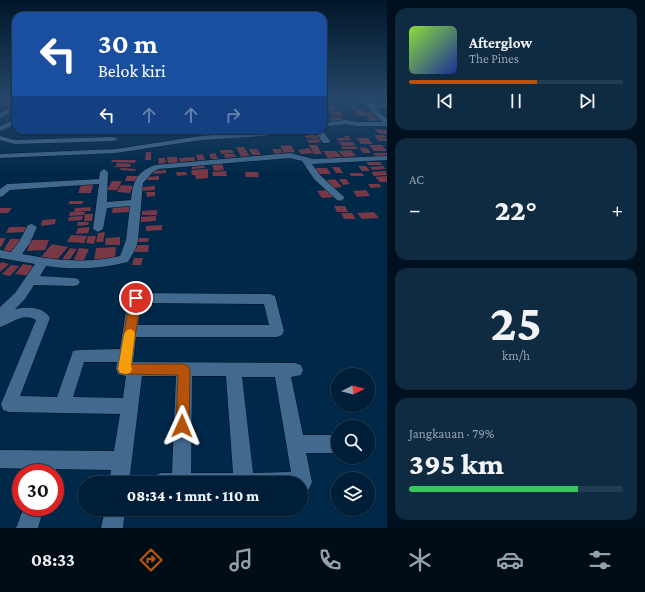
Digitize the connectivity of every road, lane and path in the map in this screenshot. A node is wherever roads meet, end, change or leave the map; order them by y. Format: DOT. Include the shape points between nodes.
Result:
graph roads {
  1 [pos="86,134"];
  2 [pos="199,134"];
  3 [pos="222,134"];
  4 [pos="321,134"];
  5 [pos="0,138"];
  6 [pos="201,138"];
  7 [pos="114,139"];
  8 [pos="84,140"];
  9 [pos="326,141"];
  10 [pos="0,156"];
  11 [pos="387,158"];
  12 [pos="305,160"];
  13 [pos="2,190"];
  14 [pos="340,198"];
  15 [pos="137,203"];
  16 [pos="102,204"];
  17 [pos="32,227"];
  18 [pos="98,229"];
  19 [pos="0,254"];
  20 [pos="14,256"];
  21 [pos="43,262"];
  22 [pos="31,280"];
  23 [pos="74,282"];
  24 [pos="0,315"];
  25 [pos="0,322"];
  26 [pos="130,331"];
  27 [pos="131,362"];
  28 [pos="184,370"];
  29 [pos="233,370"];
  30 [pos="5,404"];
  31 [pos="63,404"];
  32 [pos="130,406"];
  33 [pos="295,444"];
  34 [pos="331,444"];
  35 [pos="0,459"];
  36 [pos="122,461"];
  37 [pos="29,464"];
  38 [pos="64,466"];
  39 [pos="120,476"];
  40 [pos="181,476"];
  41 [pos="243,476"];
  42 [pos="301,476"];
  43 [pos="31,516"];
  44 [pos="114,516"];
  45 [pos="27,528"];
  46 [pos="112,528"];
  1 -- 8 [label="street"];
  2 -- 6 [label="street"];
  3 -- 6 [label="street"];
  4 -- 9 [label="street"];
  5 -- 8 [label="street" via="15,142"];
  6 -- 10 [label="street" via="116,151"];
  7 -- 8 [label="street"];
  11 -- 12 [label="street" via="321,162"];
  12 -- 14 [label="street" via="317,177"];
  12 -- 15 [label="street" via="293,155 237,154 153,168 138,182"];
  13 -- 16 [label="street" via="104,177"];
  15 -- 16 [label="street"];
  15 -- 21 [label="street" via="130,248 124,259 80,265"];
  16 -- 18 [label="street"];
  17 -- 20 [label="street"];
  19 -- 20 [label="street"];
  20 -- 21 [label="street"];
  21 -- 22 [label="street"];
  22 -- 23 [label="street"];
  22 -- 24 [label="street" via="20,296"];
  25 -- 30 [label="street" via="14,313 38,314 43,318"];
  26 -- 26 [label="street" via="136,298 270,299 277,331"];
  26 -- 27 [label="street"];
  27 -- 28 [label="street"];
  27 -- 31 [label="street" via="78,356"];
  27 -- 32 [label="street"];
  28 -- 29 [label="street"];
  28 -- 40 [label="street"];
  29 -- 33 [label="street" via="288,370"];
  29 -- 41 [label="street"];
  30 -- 31 [label="street"];
  31 -- 32 [label="street"];
  32 -- 36 [label="street"];
  33 -- 34 [label="street"];
  33 -- 42 [label="street"];
  35 -- 37 [label="street"];
  36 -- 38 [label="street"];
  36 -- 39 [label="street"];
  43 -- 45 [label="street"];
  44 -- 46 [label="street"];
}
